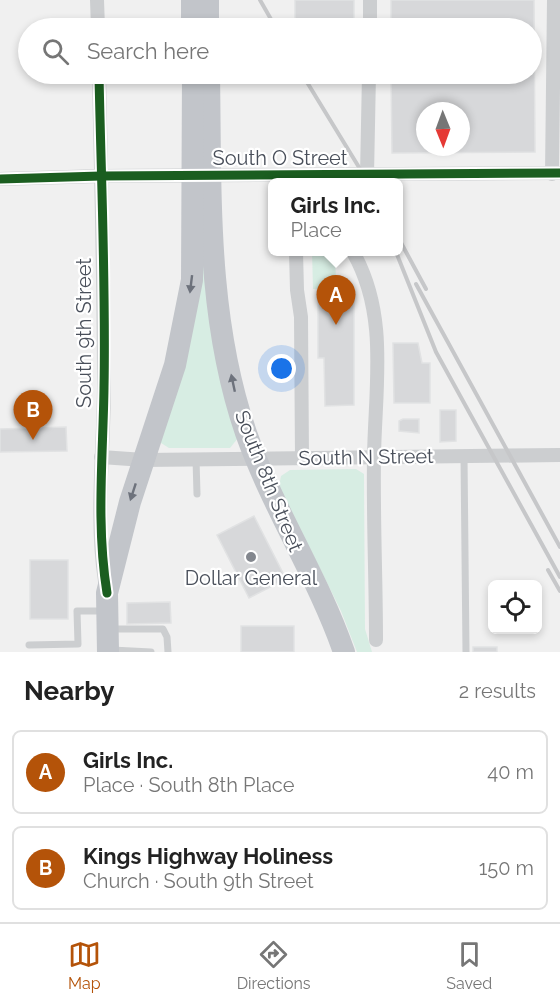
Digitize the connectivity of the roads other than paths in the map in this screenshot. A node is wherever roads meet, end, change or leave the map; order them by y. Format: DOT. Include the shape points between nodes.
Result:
graph roads {
  1 [pos="97,0"];
  2 [pos="192,0"];
  3 [pos="207,0"];
  4 [pos="370,0"];
  5 [pos="554,0"];
  6 [pos="98,18"];
  7 [pos="192,18"];
  8 [pos="208,18"];
  9 [pos="370,18"];
  10 [pos="99,84"];
  11 [pos="195,84"];
  12 [pos="208,84"];
  13 [pos="369,84"];
  14 [pos="202,123"];
  15 [pos="556,173"];
  16 [pos="367,175"];
  17 [pos="101,176"];
  18 [pos="326,178"];
  19 [pos="0,179"];
  20 [pos="268,179"];
  21 [pos="202,226"];
  22 [pos="296,256"];
  23 [pos="355,256"];
  24 [pos="464,456"];
  25 [pos="560,456"];
  26 [pos="101,457"];
  27 [pos="302,458"];
  28 [pos="374,458"];
  29 [pos="196,459"];
  30 [pos="257,459"];
  31 [pos="144,460"];
  32 [pos="197,494"];
  33 [pos="108,627"];
  34 [pos="376,640"];
  35 [pos="29,645"];
  36 [pos="131,651"];
  37 [pos="151,652"];
  38 [pos="168,652"];
  39 [pos="344,652"];
  40 [pos="466,652"];
  1 -- 6 [label="street"];
  2 -- 7 [label="highway"];
  3 -- 8 [label="highway"];
  4 -- 9 [label="street"];
  5 -- 15 [label="street"];
  10 -- 17 [label="street, South 9th Street"];
  11 -- 14 [label="highway"];
  12 -- 14 [label="highway"];
  13 -- 16 [label="street"];
  14 -- 21 [label="highway"];
  15 -- 16 [label="street, South O Street"];
  16 -- 18 [label="street, South O Street"];
  17 -- 19 [label="street, South O Street"];
  17 -- 20 [label="street, South O Street"];
  17 -- 26 [label="street, South 9th Street"];
  30 -- 21 [label="highway, South 8th Street, one-way" via="236,397"];
  21 -- 31 [label="highway, one-way" via="175,364"];
  22 -- 27 [label="street" via="302,317"];
  23 -- 28 [label="street" via="372,294 377,336"];
  24 -- 25 [label="street, South N Street"];
  24 -- 28 [label="street, South N Street"];
  24 -- 40 [label="lane"];
  26 -- 31 [label="street, South N Street"];
  26 -- 33 [label="street, South 9th Street" via="102,563"];
  27 -- 28 [label="street, South N Street"];
  27 -- 30 [label="street, South N Street"];
  28 -- 34 [label="street"];
  29 -- 30 [label="street, South N Street"];
  29 -- 31 [label="street, South N Street"];
  29 -- 32 [label="lane"];
  30 -- 39 [label="highway, South 8th Street"];
  31 -- 33 [label="highway, one-way" via="130,502"];
  33 -- 35 [label="lane" via="77,611 78,644"];
  33 -- 36 [label="lane"];
  33 -- 38 [label="lane" via="163,629"];
  36 -- 37 [label="lane"];
}
